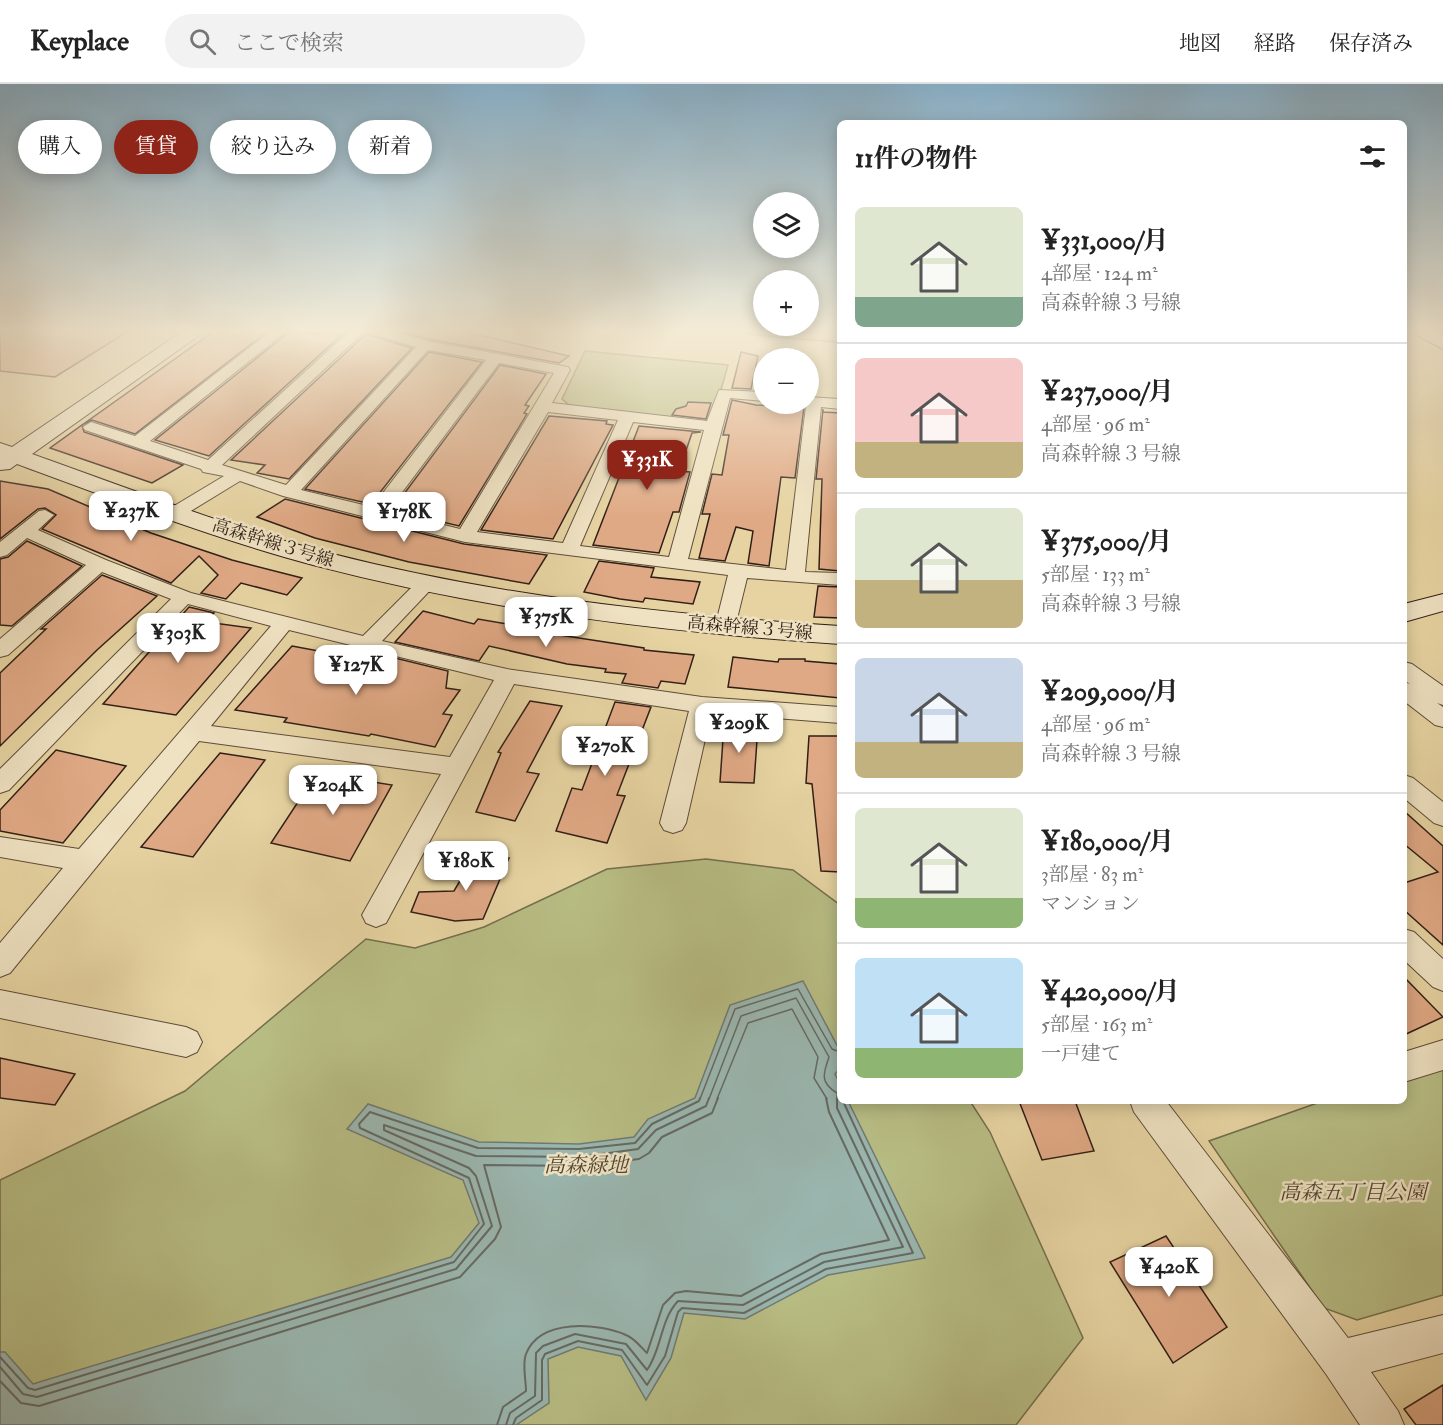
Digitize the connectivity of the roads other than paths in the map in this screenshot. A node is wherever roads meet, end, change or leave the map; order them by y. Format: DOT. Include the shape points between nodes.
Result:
graph roads {
  1 [pos="104,392"];
  2 [pos="203,392"];
  3 [pos="292,392"];
  4 [pos="382,392"];
  5 [pos="469,392"];
  6 [pos="551,392"];
  7 [pos="753,396"];
  8 [pos="819,403"];
  9 [pos="837,404"];
  10 [pos="543,407"];
  11 [pos="810,414"];
  12 [pos="627,417"];
  13 [pos="713,426"];
  14 [pos="91,427"];
  15 [pos="137,443"];
  16 [pos="5,457"];
  17 [pos="209,468"];
  18 [pos="238,475"];
  19 [pos="289,492"];
  20 [pos="175,513"];
  21 [pos="377,513"];
  22 [pos="45,515"];
  23 [pos="26,531"];
  24 [pos="465,536"];
  25 [pos="569,550"];
  26 [pos="0,551"];
  27 [pos="99,564"];
  28 [pos="677,564"];
  29 [pos="740,571"];
  30 [pos="795,577"];
  31 [pos="837,579"];
  32 [pos="426,584"];
  33 [pos="184,597"];
  34 [pos="1443,602"];
  35 [pos="1407,612"];
  36 [pos="284,623"];
  37 [pos="725,627"];
  38 [pos="837,635"];
  39 [pos="367,644"];
  40 [pos="0,650"];
  41 [pos="1407,671"];
  42 [pos="507,676"];
  43 [pos="1407,692"];
  44 [pos="1443,697"];
  45 [pos="702,705"];
  46 [pos="837,715"];
  47 [pos="1443,719"];
  48 [pos="195,732"];
  49 [pos="457,767"];
  50 [pos="0,784"];
  51 [pos="1407,786"];
  52 [pos="1443,816"];
  53 [pos="673,823"];
  54 [pos="0,847"];
  55 [pos="83,860"];
  56 [pos="376,915"];
  57 [pos="1407,944"];
  58 [pos="0,964"];
  59 [pos="1443,978"];
  60 [pos="0,1004"];
  61 [pos="186,1042"];
  62 [pos="1443,1055"];
  63 [pos="1407,1065"];
  64 [pos="1148,1104"];
  65 [pos="1443,1334"];
  66 [pos="1340,1360"];
  67 [pos="1384,1425"];
  1 -- 16 [label="street"];
  2 -- 15 [label="street"];
  3 -- 17 [label="street"];
  4 -- 19 [label="street"];
  5 -- 21 [label="street"];
  6 -- 10 [label="street"];
  7 -- 13 [label="street" via="724,393"];
  8 -- 9 [label="street"];
  10 -- 12 [label="street"];
  10 -- 24 [label="street"];
  11 -- 30 [label="street"];
  12 -- 13 [label="street"];
  12 -- 25 [label="street"];
  13 -- 28 [label="street"];
  14 -- 15 [label="street"];
  15 -- 17 [label="street"];
  16 -- 20 [label="street, 高森幹線３号線"];
  17 -- 18 [label="street"];
  18 -- 19 [label="street"];
  18 -- 20 [label="street"];
  19 -- 21 [label="street"];
  20 -- 32 [label="street, 高森幹線３号線" via="320,558"];
  21 -- 24 [label="street"];
  22 -- 23 [label="street"];
  23 -- 26 [label="street"];
  23 -- 27 [label="street"];
  24 -- 25 [label="street"];
  25 -- 28 [label="street"];
  27 -- 33 [label="street"];
  27 -- 40 [label="street"];
  28 -- 29 [label="street"];
  29 -- 30 [label="street"];
  29 -- 37 [label="street"];
  30 -- 31 [label="street"];
  32 -- 37 [label="street, 高森幹線３号線" via="627,616"];
  32 -- 39 [label="street"];
  33 -- 36 [label="street"];
  33 -- 50 [label="street"];
  34 -- 35 [label="street"];
  36 -- 39 [label="street"];
  36 -- 48 [label="street"];
  37 -- 38 [label="street, 高森幹線３号線"];
  39 -- 42 [label="street"];
  41 -- 44 [label="street"];
  42 -- 45 [label="street"];
  42 -- 49 [label="street"];
  43 -- 47 [label="street"];
  45 -- 46 [label="street"];
  45 -- 53 [label="street"];
  48 -- 49 [label="street"];
  48 -- 55 [label="street"];
  49 -- 56 [label="street"];
  51 -- 52 [label="street"];
  54 -- 55 [label="street"];
  55 -- 58 [label="street"];
  57 -- 59 [label="street"];
  60 -- 61 [label="street"];
  62 -- 63 [label="street"];
  64 -- 66 [label="street"];
  65 -- 66 [label="street"];
  66 -- 67 [label="street"];
}
